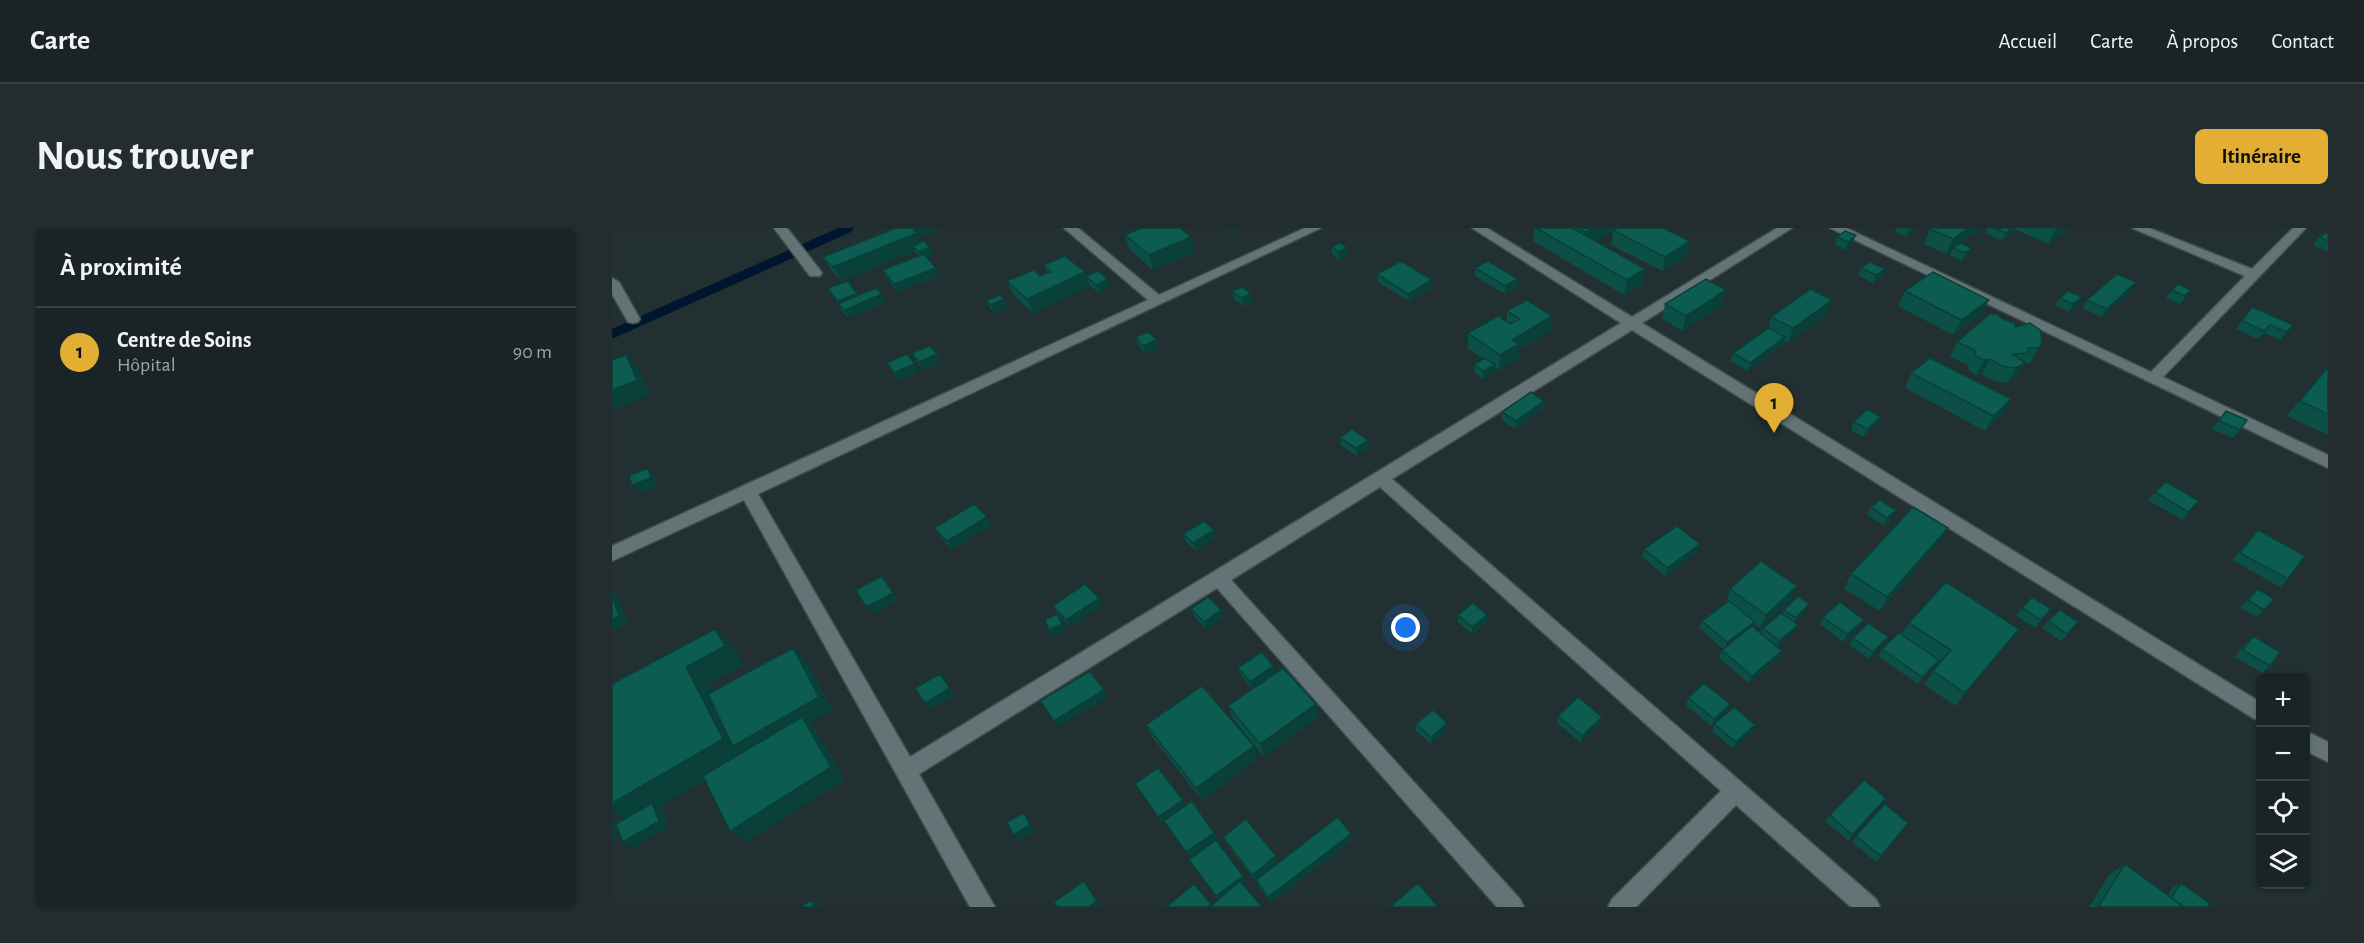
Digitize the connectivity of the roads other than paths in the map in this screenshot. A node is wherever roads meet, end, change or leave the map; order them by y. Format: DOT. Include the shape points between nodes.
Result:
graph roads {
  1 [pos="780,228"];
  2 [pos="1070,228"];
  3 [pos="1315,228"];
  4 [pos="1478,228"];
  5 [pos="1786,228"];
  6 [pos="1836,228"];
  7 [pos="2138,228"];
  8 [pos="2300,228"];
  9 [pos="815,273"];
  10 [pos="2254,275"];
  11 [pos="612,282"];
  12 [pos="1158,301"];
  13 [pos="633,320"];
  14 [pos="1632,323"];
  15 [pos="2153,378"];
  16 [pos="2328,462"];
  17 [pos="1380,478"];
  18 [pos="748,491"];
  19 [pos="612,554"];
  20 [pos="1219,578"];
  21 [pos="2256,710"];
  22 [pos="2310,742"];
  23 [pos="2328,753"];
  24 [pos="906,771"];
  25 [pos="1737,791"];
  26 [pos="983,907"];
  27 [pos="1512,907"];
  28 [pos="1620,907"];
  29 [pos="1868,907"];
  1 -- 9 [label="street"];
  2 -- 12 [label="street"];
  3 -- 12 [label="street"];
  4 -- 14 [label="street"];
  5 -- 14 [label="street"];
  6 -- 15 [label="street"];
  7 -- 10 [label="street"];
  8 -- 10 [label="street"];
  10 -- 15 [label="street"];
  11 -- 13 [label="street"];
  12 -- 18 [label="street"];
  14 -- 17 [label="street"];
  14 -- 21 [label="street"];
  15 -- 16 [label="street"];
  17 -- 20 [label="street"];
  17 -- 25 [label="street"];
  18 -- 19 [label="street"];
  18 -- 24 [label="street"];
  20 -- 24 [label="street"];
  20 -- 27 [label="street"];
  22 -- 23 [label="street"];
  24 -- 26 [label="street"];
  25 -- 28 [label="street"];
  25 -- 29 [label="street"];
}
